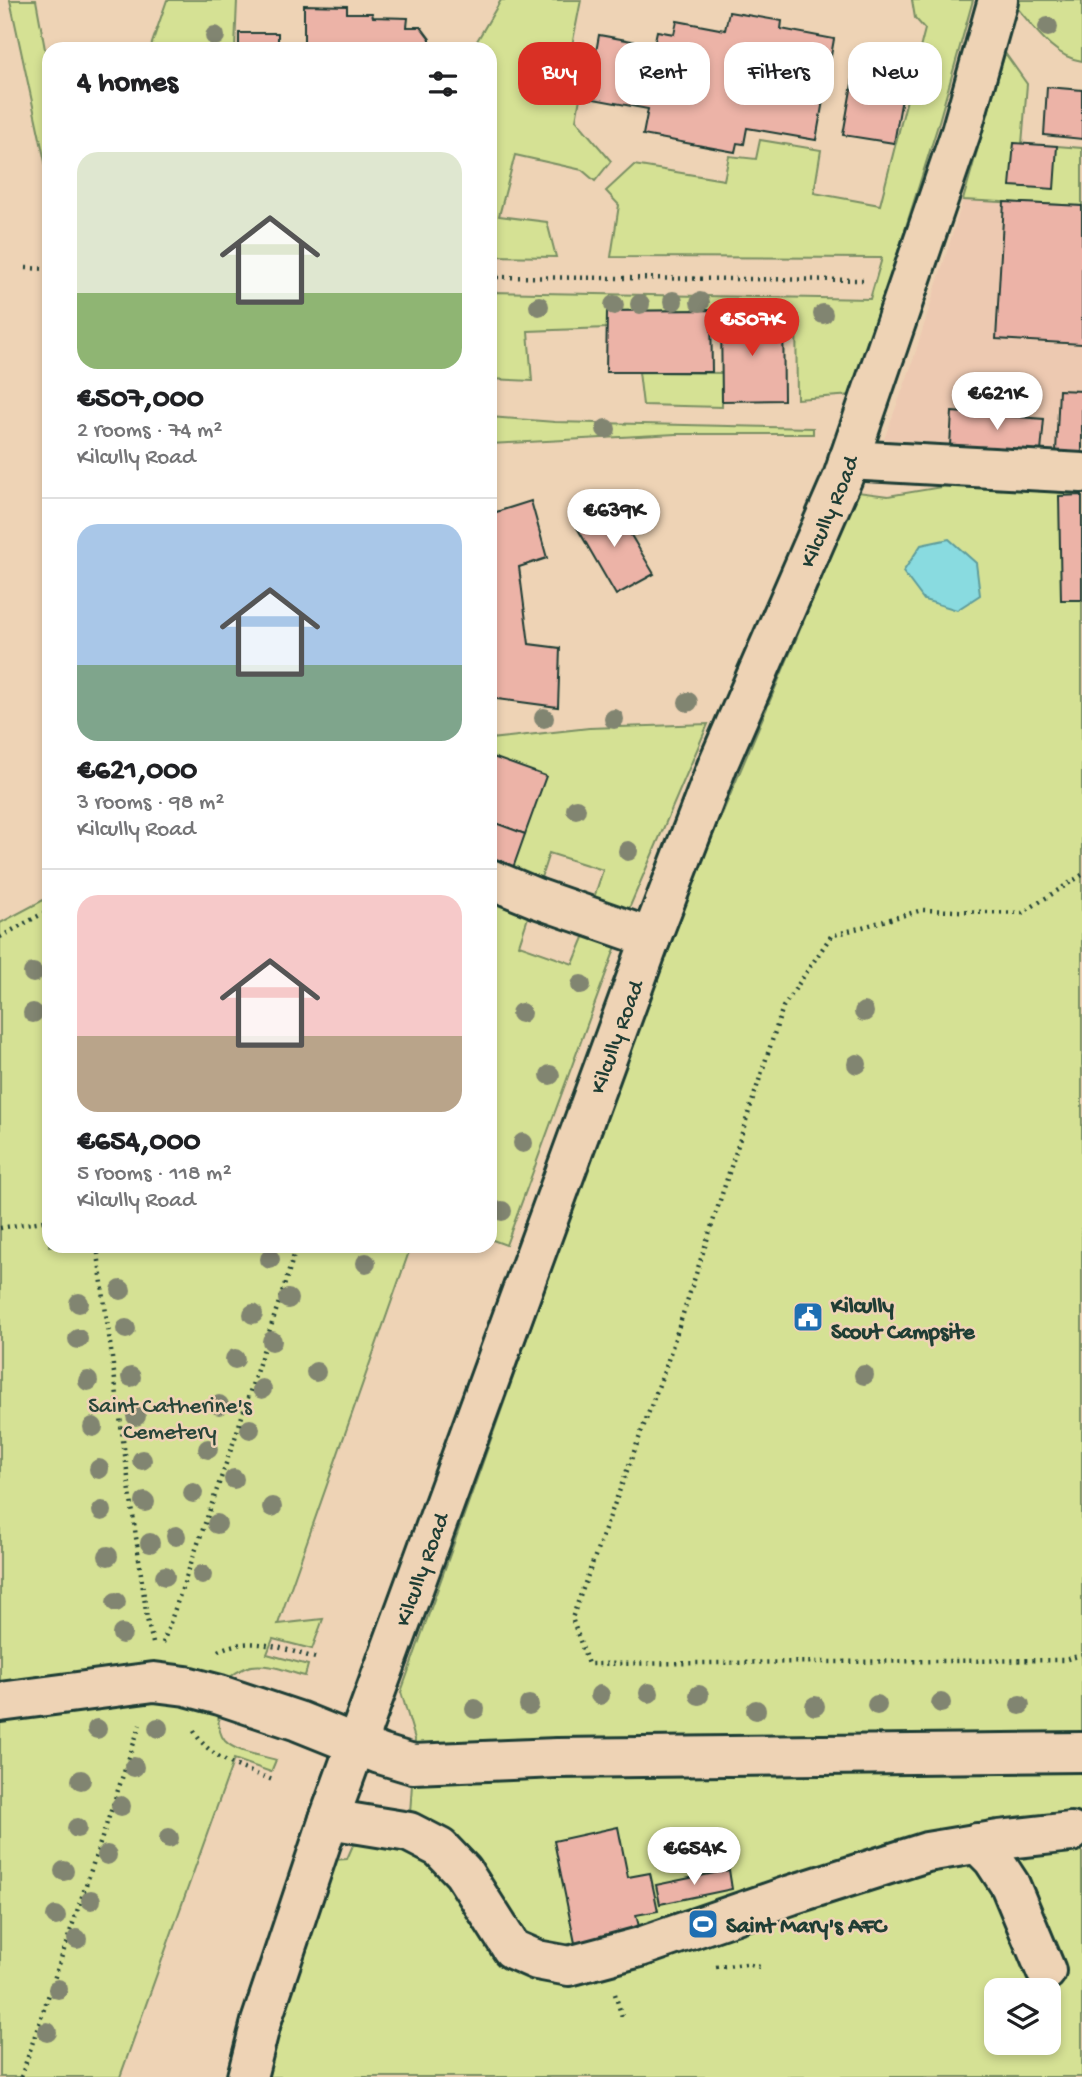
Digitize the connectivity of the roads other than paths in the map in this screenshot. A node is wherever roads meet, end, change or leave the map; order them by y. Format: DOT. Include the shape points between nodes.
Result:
graph roads {
  1 [pos="998,0"];
  2 [pos="848,460"];
  3 [pos="1082,473"];
  4 [pos="497,883"];
  5 [pos="651,938"];
  6 [pos="0,1702"];
  7 [pos="356,1744"];
  8 [pos="1082,1752"];
  9 [pos="329,1819"];
  10 [pos="1071,1832"];
  11 [pos="977,1843"];
  12 [pos="1046,1971"];
  13 [pos="247,2077"];
  1 -- 2 [label="street, Kilcully Road" via="961,132"];
  2 -- 3 [label="street"];
  2 -- 5 [label="street, Kilcully Road" via="718,764"];
  4 -- 5 [label="street"];
  5 -- 7 [label="street, Kilcully Road"];
  6 -- 7 [label="street" via="170,1684 220,1695"];
  7 -- 8 [label="street" via="413,1764"];
  7 -- 9 [label="street, Kilcully Road"];
  9 -- 11 [label="street" via="408,1832 440,1848 463,1872 512,1949 569,1966 927,1852"];
  9 -- 13 [label="street, Kilcully Road"];
  10 -- 11 [label="street"];
  11 -- 12 [label="street" via="1010,1885"];
}
